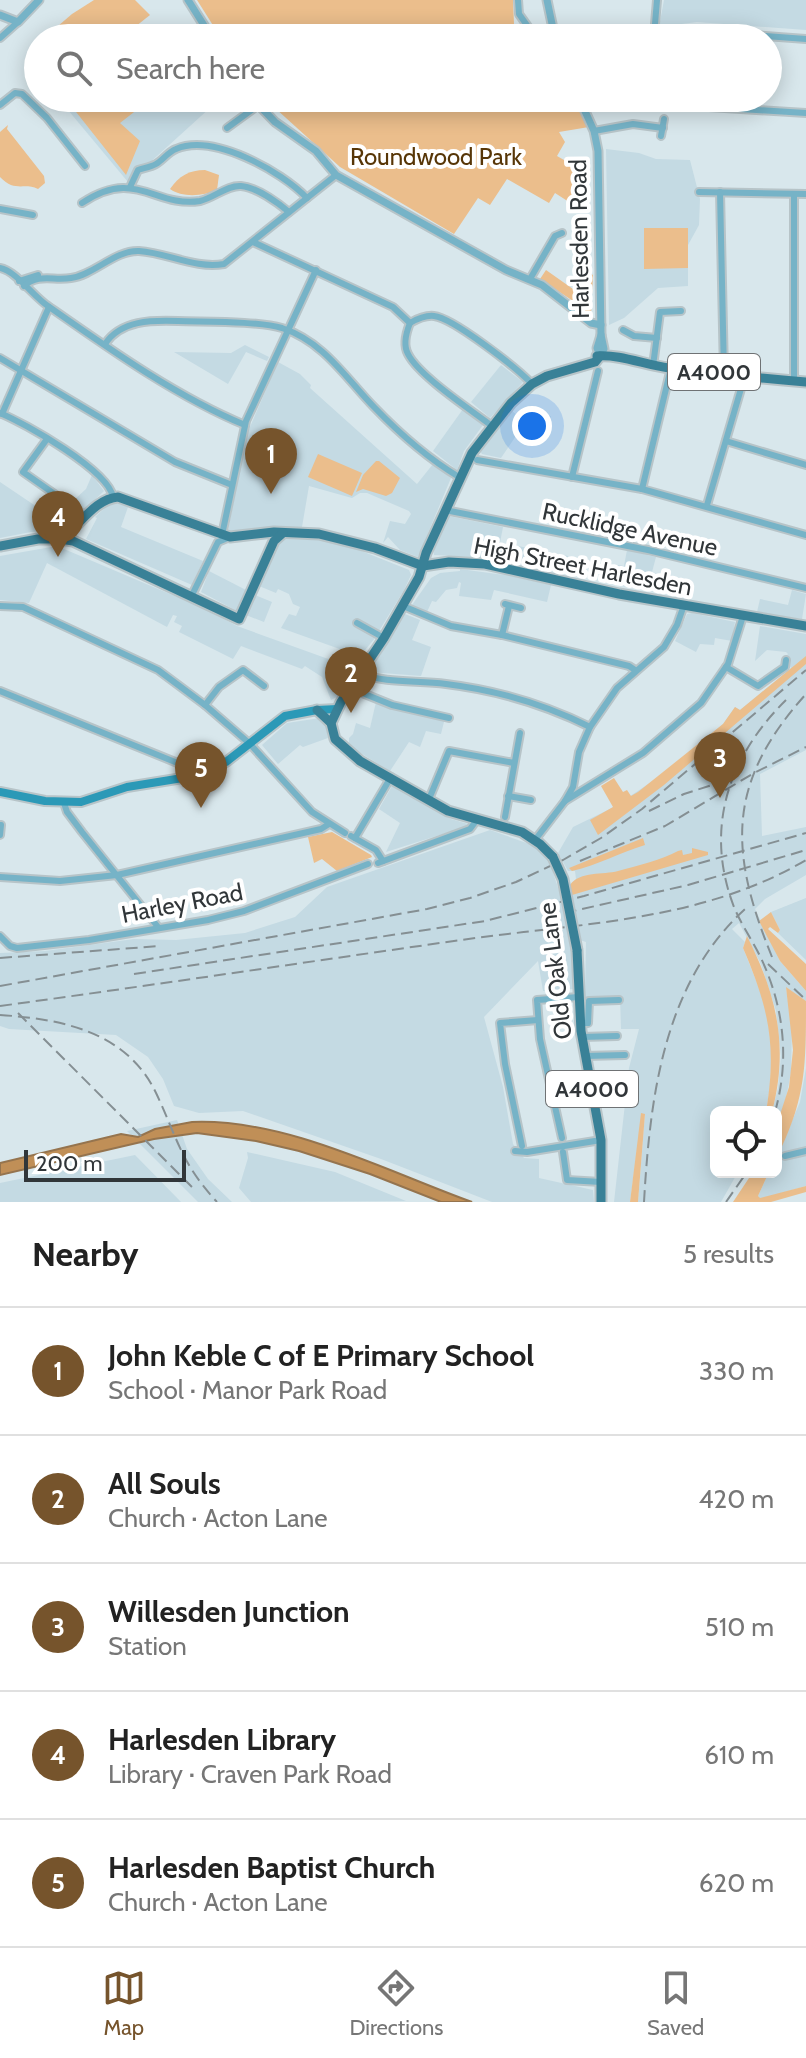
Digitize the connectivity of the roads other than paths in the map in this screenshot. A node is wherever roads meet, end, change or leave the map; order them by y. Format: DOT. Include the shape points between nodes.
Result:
graph roads {
  1 [pos="39,0"];
  2 [pos="188,0"];
  3 [pos="518,0"];
  4 [pos="547,0"];
  5 [pos="657,0"];
  6 [pos="0,15"];
  7 [pos="18,22"];
  8 [pos="203,24"];
  9 [pos="526,24"];
  10 [pos="552,24"];
  11 [pos="655,24"];
  12 [pos="782,37"];
  13 [pos="0,38"];
  14 [pos="806,39"];
  15 [pos="24,96"];
  16 [pos="0,105"];
  17 [pos="41,112"];
  18 [pos="249,112"];
  19 [pos="265,112"];
  20 [pos="585,112"];
  21 [pos="782,112"];
  22 [pos="806,113"];
  23 [pos="664,119"];
  24 [pos="227,128"];
  25 [pos="594,131"];
  26 [pos="85,166"];
  27 [pos="336,175"];
  28 [pos="130,187"];
  29 [pos="699,192"];
  30 [pos="720,192"];
  31 [pos="794,194"];
  32 [pos="806,194"];
  33 [pos="307,198"];
  34 [pos="82,203"];
  35 [pos="0,209"];
  36 [pos="289,212"];
  37 [pos="33,215"];
  38 [pos="562,233"];
  39 [pos="253,242"];
  40 [pos="0,269"];
  41 [pos="316,270"];
  42 [pos="530,279"];
  43 [pos="22,283"];
  44 [pos="49,307"];
  45 [pos="681,311"];
  46 [pos="601,322"];
  47 [pos="410,323"];
  48 [pos="623,330"];
  49 [pos="287,331"];
  50 [pos="657,338"];
  51 [pos="105,344"];
  52 [pos="0,358"];
  53 [pos="596,362"];
  54 [pos="653,366"];
  55 [pos="671,368"];
  56 [pos="21,371"];
  57 [pos="724,373"];
  58 [pos="745,375"];
  59 [pos="794,381"];
  60 [pos="806,382"];
  61 [pos="532,384"];
  62 [pos="1,414"];
  63 [pos="245,425"];
  64 [pos="492,426"];
  65 [pos="47,439"];
  66 [pos="726,441"];
  67 [pos="477,460"];
  68 [pos="806,465"];
  69 [pos="459,477"];
  70 [pos="572,477"];
  71 [pos="232,485"];
  72 [pos="642,489"];
  73 [pos="113,497"];
  74 [pos="707,505"];
  75 [pos="445,510"];
  76 [pos="86,516"];
  77 [pos="806,535"];
  78 [pos="226,536"];
  79 [pos="72,537"];
  80 [pos="272,537"];
  81 [pos="0,546"];
  82 [pos="423,566"];
  83 [pos="806,588"];
  84 [pos="192,595"];
  85 [pos="684,605"];
  86 [pos="0,606"];
  87 [pos="403,606"];
  88 [pos="521,608"];
  89 [pos="743,616"];
  90 [pos="357,623"];
  91 [pos="806,626"];
  92 [pos="502,635"];
  93 [pos="384,638"];
  94 [pos="786,660"];
  95 [pos="726,667"];
  96 [pos="635,670"];
  97 [pos="361,671"];
  98 [pos="264,686"];
  99 [pos="350,688"];
  100 [pos="0,691"];
  101 [pos="205,705"];
  102 [pos="337,709"];
  103 [pos="317,710"];
  104 [pos="449,718"];
  105 [pos="331,723"];
  106 [pos="590,727"];
  107 [pos="520,733"];
  108 [pos="249,743"];
  109 [pos="514,763"];
  110 [pos="192,776"];
  111 [pos="391,777"];
  112 [pos="0,792"];
  113 [pos="508,796"];
  114 [pos="429,799"];
  115 [pos="531,800"];
  116 [pos="565,801"];
  117 [pos="64,803"];
  118 [pos="505,817"];
  119 [pos="476,821"];
  120 [pos="329,824"];
  121 [pos="1,825"];
  122 [pos="0,835"];
  123 [pos="350,836"];
  124 [pos="535,840"];
  125 [pos="368,864"];
  126 [pos="117,875"];
  127 [pos="0,877"];
  128 [pos="158,927"];
  129 [pos="0,936"];
  130 [pos="579,997"];
  131 [pos="619,1000"];
  132 [pos="538,1020"];
  133 [pos="581,1023"];
  134 [pos="617,1036"];
  135 [pos="582,1037"];
  136 [pos="625,1055"];
  137 [pos="585,1056"];
  138 [pos="562,1138"];
  139 [pos="601,1140"];
  140 [pos="522,1146"];
  141 [pos="515,1151"];
  142 [pos="806,1151"];
  143 [pos="563,1152"];
  144 [pos="785,1156"];
  145 [pos="601,1182"];
  146 [pos="601,1202"];
  1 -- 7 [label="street"];
  2 -- 8 [label="street"];
  3 -- 9 [label="street"];
  4 -- 10 [label="street"];
  5 -- 11 [label="street"];
  6 -- 7 [label="street"];
  7 -- 13 [label="street"];
  12 -- 14 [label="street"];
  15 -- 16 [label="street" via="15,93"];
  17 -- 26 [label="street"];
  18 -- 24 [label="street"];
  19 -- 27 [label="street" via="316,151"];
  20 -- 25 [label="street, Harlesden Road"];
  21 -- 22 [label="street"];
  23 -- 25 [label="street" via="662,132 633,124"];
  25 -- 46 [label="street, Harlesden Road" via="600,170"];
  27 -- 33 [label="street"];
  27 -- 42 [label="street"];
  28 -- 33 [label="street" via="138,170 155,165 175,149 201,145 241,153"];
  28 -- 34 [label="street" via="106,190"];
  28 -- 36 [label="street" via="190,201 237,185"];
  29 -- 30 [label="street"];
  30 -- 31 [label="street"];
  30 -- 57 [label="street"];
  31 -- 32 [label="street"];
  31 -- 59 [label="street"];
  33 -- 36 [label="street"];
  35 -- 37 [label="street"];
  36 -- 39 [label="street"];
  38 -- 42 [label="street" via="555,236"];
  39 -- 41 [label="street"];
  39 -- 43 [label="street" via="224,264 203,265 138,251 74,278 36,275"];
  40 -- 43 [label="street"];
  41 -- 47 [label="street" via="393,307"];
  41 -- 49 [label="street"];
  42 -- 46 [label="street" via="588,320"];
  43 -- 44 [label="street"];
  44 -- 51 [label="street"];
  44 -- 56 [label="street"];
  45 -- 50 [label="street" via="660,312"];
  46 -- 53 [label="street, Harlesden Road" via="604,349"];
  47 -- 61 [label="street" via="434,316 454,323"];
  47 -- 64 [label="street" via="405,344 410,358"];
  48 -- 50 [label="street"];
  49 -- 51 [label="street" via="155,320 125,328"];
  49 -- 63 [label="street"];
  49 -- 69 [label="street" via="324,352 374,407"];
  50 -- 54 [label="street"];
  51 -- 63 [label="street" via="204,406"];
  52 -- 56 [label="street"];
  53 -- 54 [label="main road, A4000" via="615,356"];
  53 -- 61 [label="main road"];
  53 -- 70 [label="street"];
  54 -- 55 [label="main road, A4000"];
  55 -- 57 [label="main road, A4000"];
  55 -- 72 [label="street"];
  56 -- 62 [label="street"];
  56 -- 71 [label="street" via="175,462"];
  57 -- 58 [label="main road, A4000"];
  58 -- 59 [label="main road, A4000"];
  58 -- 66 [label="street"];
  59 -- 60 [label="main road, A4000"];
  61 -- 64 [label="main road"];
  62 -- 65 [label="street"];
  63 -- 71 [label="street"];
  64 -- 69 [label="main road"];
  65 -- 73 [label="street" via="97,472"];
  65 -- 76 [label="street" via="23,472"];
  66 -- 68 [label="street"];
  66 -- 74 [label="street"];
  67 -- 70 [label="street"];
  69 -- 75 [label="main road"];
  70 -- 72 [label="street"];
  71 -- 78 [label="street"];
  72 -- 74 [label="street"];
  73 -- 76 [label="main road"];
  73 -- 78 [label="main road"];
  74 -- 77 [label="street"];
  75 -- 82 [label="main road"];
  75 -- 83 [label="street, Rucklidge Avenue" via="660,552"];
  76 -- 79 [label="main road"];
  78 -- 80 [label="main road"];
  78 -- 84 [label="street"];
  79 -- 81 [label="main road"];
  79 -- 84 [label="main road"];
  80 -- 82 [label="main road" via="283,533 340,538"];
  80 -- 84 [label="main road" via="239,619"];
  82 -- 85 [label="main road, High Street Harlesden" via="495,566"];
  82 -- 87 [label="main road"];
  85 -- 89 [label="main road, High Street Harlesden"];
  85 -- 96 [label="street" via="664,647"];
  86 -- 101 [label="street" via="23,607 152,666"];
  87 -- 92 [label="street" via="451,626"];
  87 -- 93 [label="main road"];
  88 -- 92 [label="street" via="507,605"];
  89 -- 91 [label="main road, High Street Harlesden"];
  89 -- 95 [label="street"];
  90 -- 93 [label="street"];
  92 -- 96 [label="street"];
  93 -- 97 [label="main road"];
  94 -- 95 [label="street" via="785,667 758,686"];
  95 -- 116 [label="street" via="701,703 674,728 632,761"];
  96 -- 106 [label="street"];
  97 -- 99 [label="main road"];
  97 -- 106 [label="street" via="380,680 451,684 502,696"];
  98 -- 101 [label="street" via="243,670"];
  99 -- 102 [label="main road"];
  99 -- 104 [label="street" via="392,705"];
  100 -- 110 [label="street" via="180,764"];
  101 -- 108 [label="street"];
  102 -- 103 [label="main road"];
  102 -- 105 [label="main road"];
  103 -- 105 [label="main road"];
  103 -- 108 [label="main road" via="285,716"];
  105 -- 111 [label="main road, A4000" via="335,739 347,750"];
  106 -- 116 [label="street"];
  107 -- 109 [label="street"];
  108 -- 110 [label="main road" via="212,771"];
  108 -- 120 [label="street"];
  109 -- 113 [label="street"];
  109 -- 114 [label="street" via="449,751"];
  110 -- 117 [label="main road"];
  111 -- 114 [label="main road, A4000"];
  111 -- 123 [label="street"];
  112 -- 117 [label="main road"];
  113 -- 115 [label="street"];
  113 -- 118 [label="street"];
  114 -- 119 [label="main road, A4000"];
  116 -- 124 [label="street"];
  117 -- 126 [label="street"];
  119 -- 123 [label="street" via="470,829 380,862 376,850"];
  119 -- 124 [label="main road, A4000"];
  120 -- 123 [label="street"];
  120 -- 126 [label="street"];
  121 -- 122 [label="street"];
  124 -- 130 [label="main road, Old Oak Lane / A4000, bridge" via="553,857 563,879 577,950"];
  125 -- 128 [label="street, Harley Road" via="244,911"];
  126 -- 127 [label="street" via="60,881"];
  126 -- 128 [label="street"];
  128 -- 129 [label="street, Harley Road" via="17,948"];
  130 -- 132 [label="street" via="537,1000"];
  130 -- 133 [label="main road, Old Oak Lane / A4000"];
  131 -- 133 [label="street" via="589,1001 588,1023"];
  132 -- 138 [label="street"];
  132 -- 140 [label="street" via="500,1023"];
  133 -- 135 [label="main road, Old Oak Lane / A4000"];
  134 -- 135 [label="street"];
  135 -- 137 [label="main road, Old Oak Lane / A4000"];
  136 -- 137 [label="street"];
  137 -- 139 [label="main road, Old Oak Lane / A4000"];
  139 -- 141 [label="street"];
  139 -- 145 [label="main road, Old Oak Lane / A4000"];
  142 -- 144 [label="street"];
  143 -- 145 [label="street" via="567,1180"];
  145 -- 146 [label="main road, Old Oak Lane / A4000"];
}
